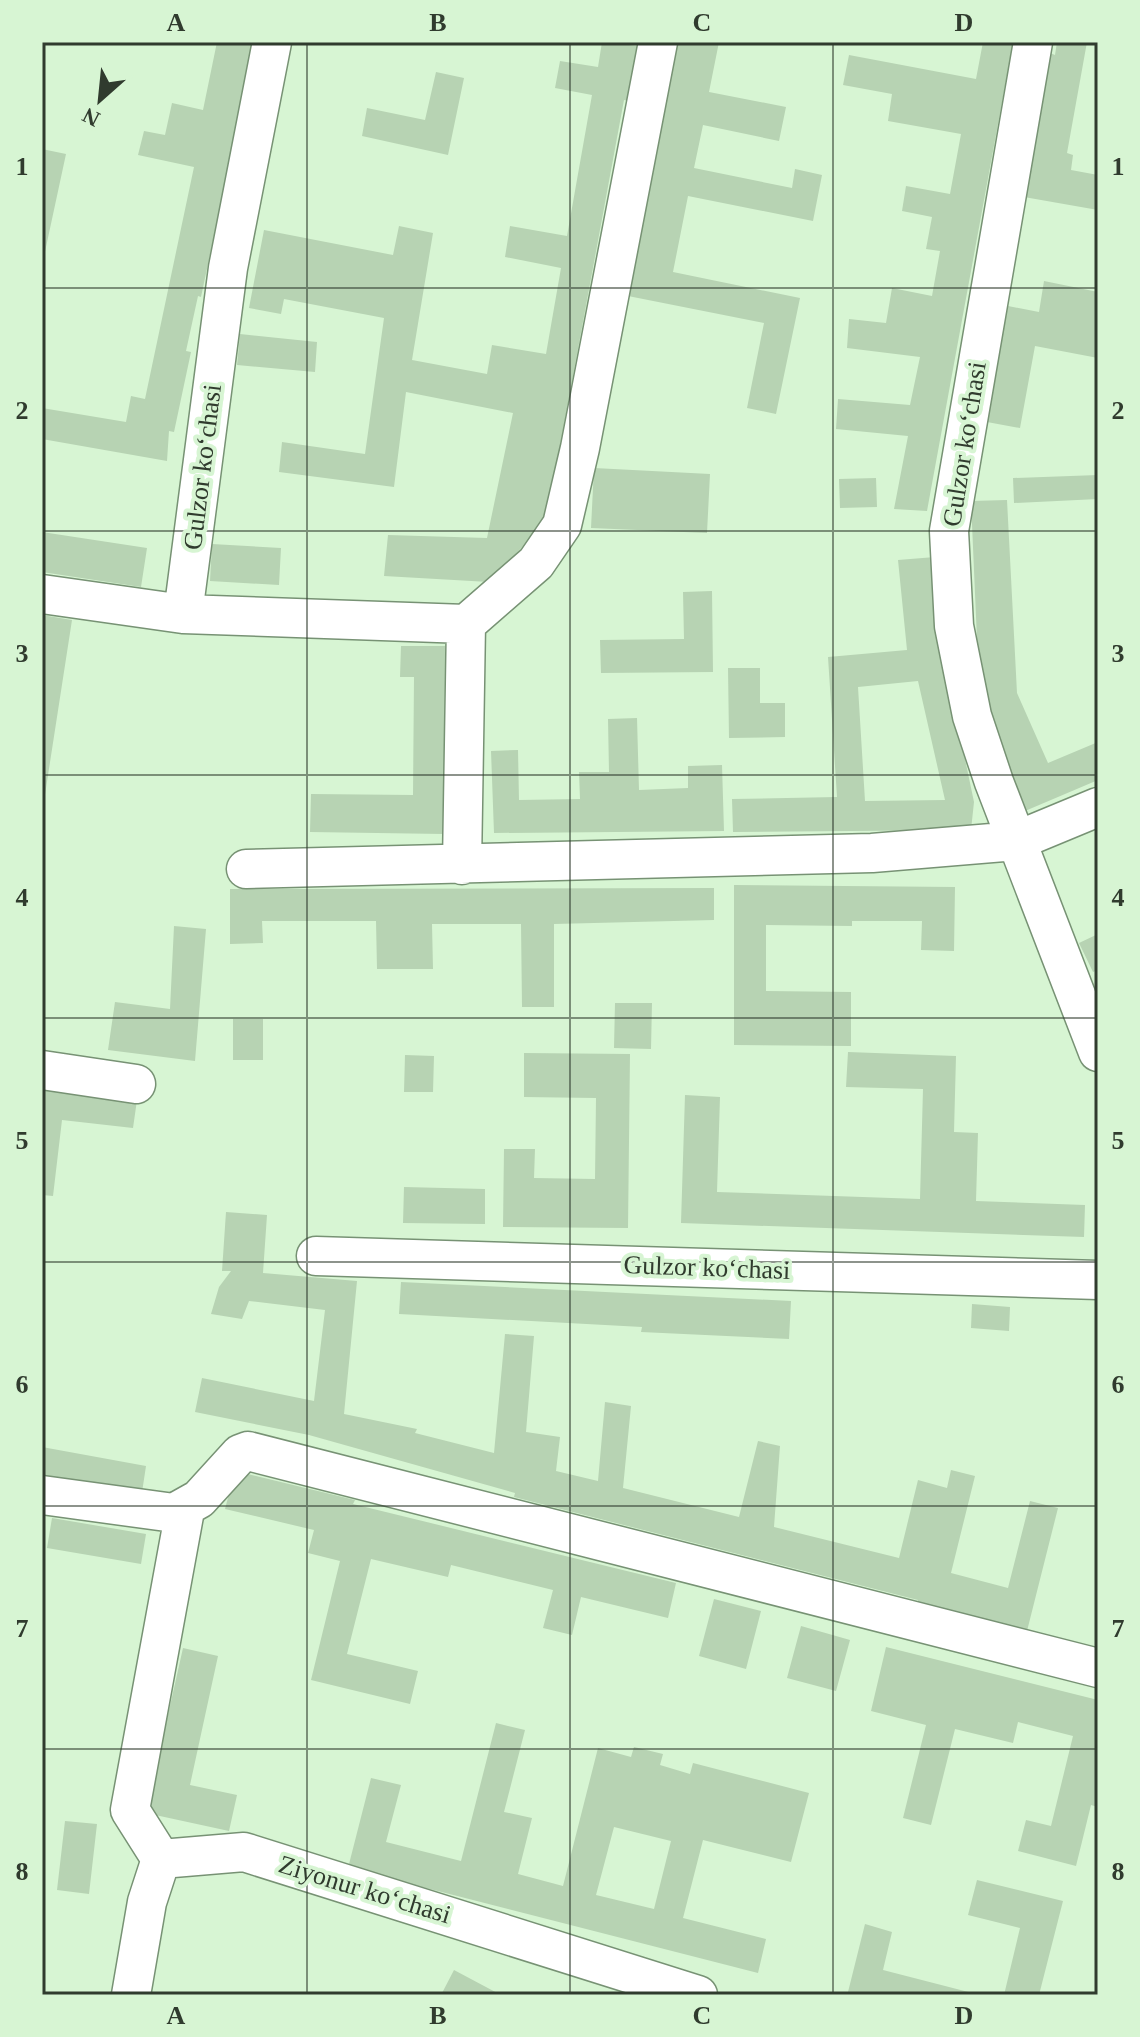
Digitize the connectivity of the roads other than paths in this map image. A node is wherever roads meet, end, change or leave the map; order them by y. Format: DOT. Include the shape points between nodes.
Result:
graph roads {
  1 [pos="272,42"];
  2 [pos="658,42"];
  3 [pos="1033,42"];
  4 [pos="42,594"];
  5 [pos="183,614"];
  6 [pos="466,624"];
  7 [pos="1098,807"];
  8 [pos="1016,841"];
  9 [pos="462,865"];
  10 [pos="246,869"];
  11 [pos="1098,1052"];
  12 [pos="42,1070"];
  13 [pos="136,1084"];
  14 [pos="316,1256"];
  15 [pos="1098,1280"];
  16 [pos="42,1495"];
  17 [pos="185,1510"];
  18 [pos="1098,1668"];
  19 [pos="161,1859"];
  20 [pos="131,1995"];
  21 [pos="698,1995"];
  1 -- 5 [label="street, Gulzor koʻchasi" via="228,268"];
  2 -- 6 [label="street" via="562,525 536,563"];
  3 -- 8 [label="street, Gulzor koʻchasi" via="949,531 954,626 972,716"];
  4 -- 5 [label="street"];
  5 -- 6 [label="street"];
  6 -- 9 [label="street"];
  7 -- 8 [label="street"];
  8 -- 9 [label="street" via="872,853"];
  8 -- 11 [label="street, Gulzor koʻchasi"];
  9 -- 10 [label="street"];
  12 -- 13 [label="street"];
  14 -- 15 [label="street, Gulzor koʻchasi"];
  16 -- 17 [label="street" via="147,1512"];
  17 -- 18 [label="street" via="248,1451"];
  17 -- 19 [label="street" via="130,1810"];
  19 -- 20 [label="street" via="147,1902"];
  19 -- 21 [label="street, Ziyonur koʻchasi" via="244,1852"];
}
